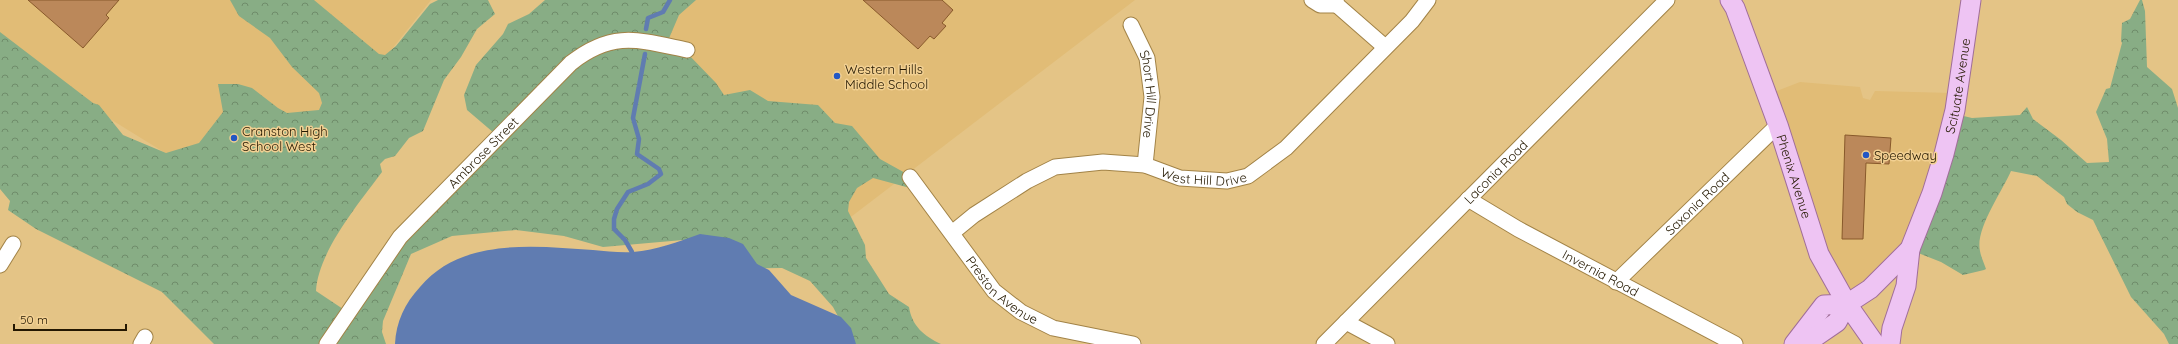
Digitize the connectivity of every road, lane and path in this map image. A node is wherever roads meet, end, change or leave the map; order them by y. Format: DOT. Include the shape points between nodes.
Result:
graph roads {
  1 [pos="1312,0"];
  2 [pos="1428,0"];
  3 [pos="1667,0"];
  4 [pos="1730,0"];
  5 [pos="1971,0"];
  6 [pos="1336,2"];
  7 [pos="1131,26"];
  8 [pos="1385,47"];
  9 [pos="687,50"];
  10 [pos="1778,125"];
  11 [pos="1145,165"];
  12 [pos="910,177"];
  13 [pos="1468,199"];
  14 [pos="952,233"];
  15 [pos="13,244"];
  16 [pos="1910,249"];
  17 [pos="0,264"];
  18 [pos="1616,282"];
  19 [pos="1848,304"];
  20 [pos="1346,322"];
  21 [pos="328,344"];
  22 [pos="1133,344"];
  23 [pos="1324,344"];
  24 [pos="1387,344"];
  25 [pos="1735,344"];
  26 [pos="1794,344"];
  27 [pos="1805,344"];
  28 [pos="1875,344"];
  29 [pos="1890,344"];
  1 -- 6 [label="street" via="1320,5"];
  2 -- 8 [label="street, West Hill Drive" via="1412,21"];
  3 -- 13 [label="street, Laconia Road"];
  4 -- 10 [label="main road, Phenix Avenue"];
  5 -- 16 [label="main road, Scituate Avenue" via="1954,110 1944,154"];
  6 -- 8 [label="street"];
  7 -- 11 [label="street, Short Hill Drive" via="1147,58 1152,97"];
  8 -- 11 [label="street, West Hill Drive" via="1286,148 1248,176 1227,181 1180,178"];
  9 -- 21 [label="street, Ambrose Street" via="648,42 614,40 585,52 571,63 400,237"];
  10 -- 18 [label="street, Saxonia Road"];
  10 -- 19 [label="main road, Phenix Avenue" via="1819,254"];
  11 -- 14 [label="street, West Hill Drive" via="1103,162 1056,168 974,215"];
  12 -- 14 [label="street, Preston Avenue"];
  13 -- 18 [label="street, Invernia Road" via="1518,230"];
  13 -- 20 [label="street, Laconia Road"];
  14 -- 22 [label="street, Preston Avenue" via="994,291 1021,312 1053,328"];
  15 -- 17 [label="street"];
  16 -- 19 [label="main road, Scituate Avenue" via="1870,289"];
  16 -- 29 [label="main road" via="1906,286 1892,328"];
  18 -- 25 [label="street, Invernia Road"];
  19 -- 26 [label="main road" via="1824,305"];
  19 -- 27 [label="main road" via="1837,322"];
  19 -- 28 [label="main road, Phenix Avenue"];
  20 -- 23 [label="street, Laconia Road"];
  20 -- 24 [label="street"];
}
